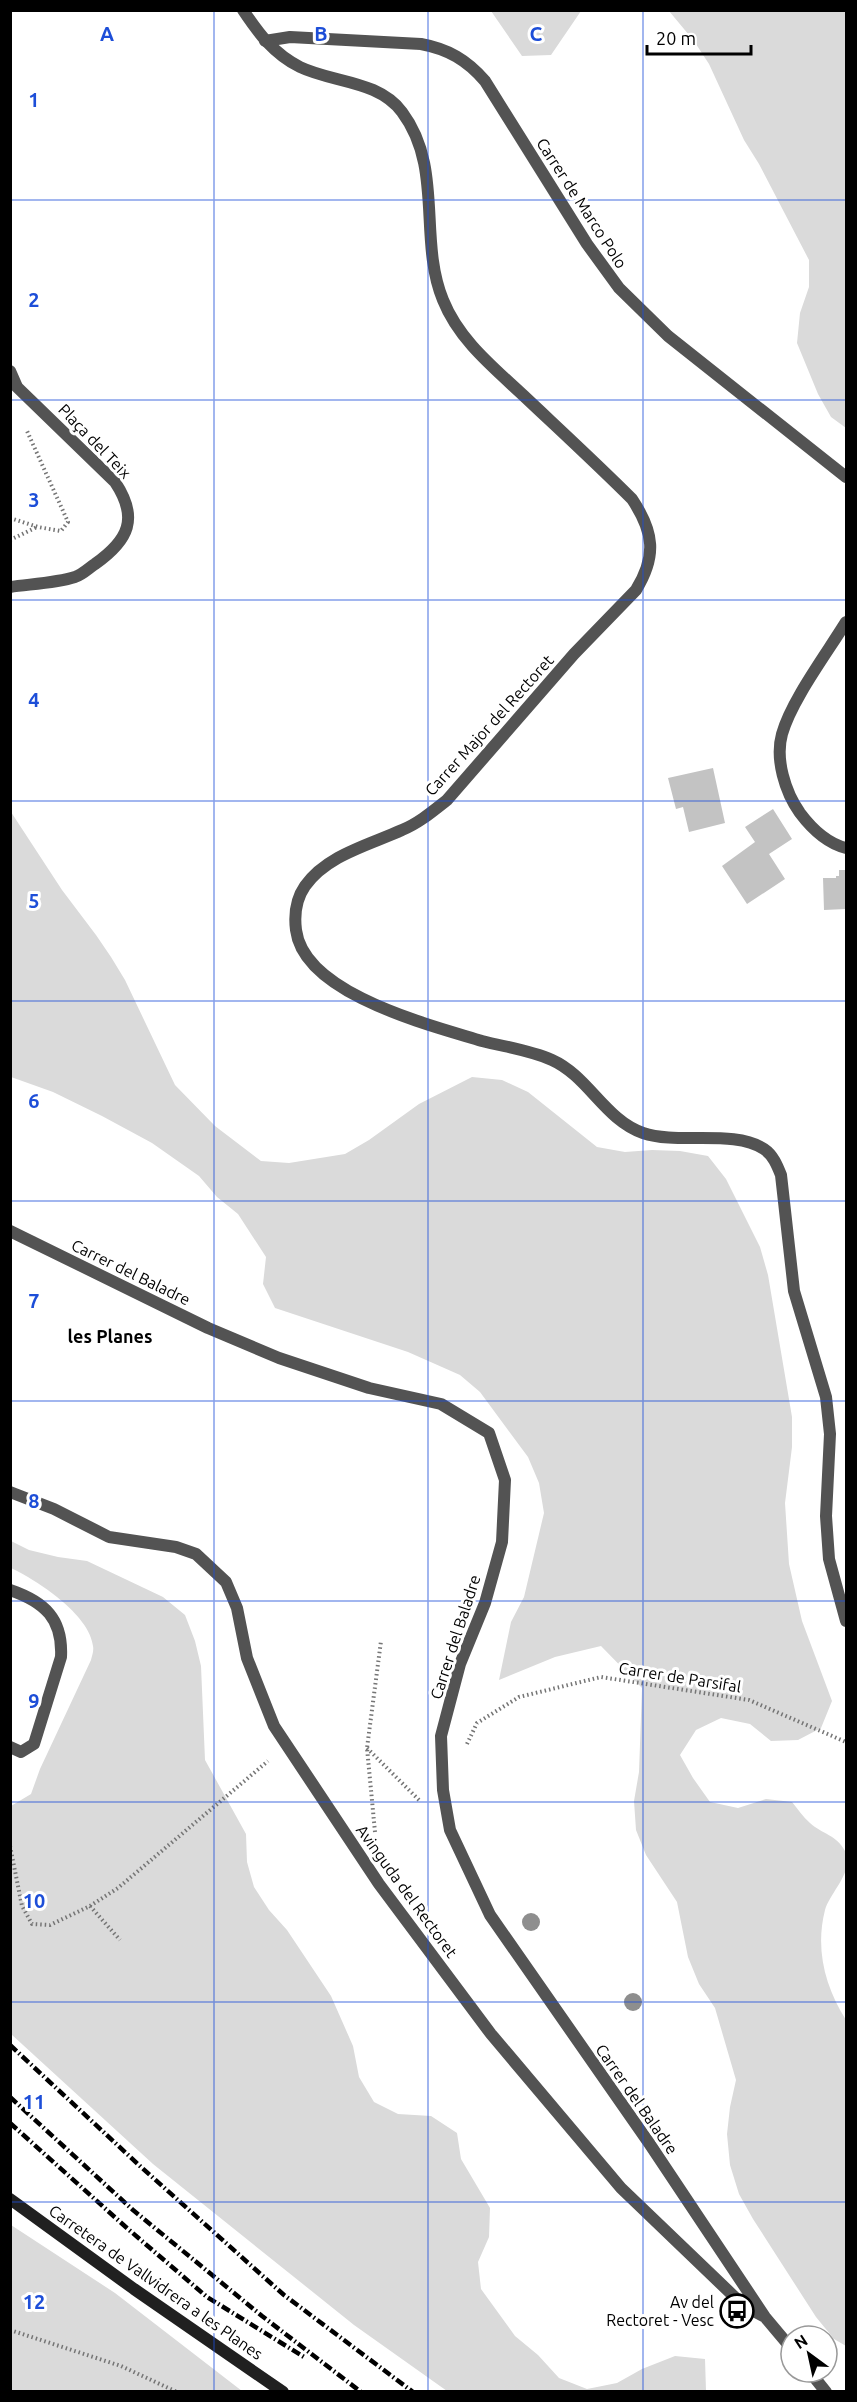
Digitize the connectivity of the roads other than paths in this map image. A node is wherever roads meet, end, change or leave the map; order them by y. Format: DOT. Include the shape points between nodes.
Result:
graph roads {
  1 [pos="243,10"];
  2 [pos="265,41"];
  3 [pos="10,371"];
  4 [pos="14,386"];
  5 [pos="846,477"];
  6 [pos="10,587"];
  7 [pos="846,622"];
  8 [pos="846,848"];
  9 [pos="10,1231"];
  10 [pos="10,1492"];
  11 [pos="10,1590"];
  12 [pos="846,1621"];
  13 [pos="10,1747"];
  14 [pos="10,2199"];
  15 [pos="765,2317"];
  16 [pos="779,2334"];
  17 [pos="283,2391"];
  1 -- 2 [label="street, Carrer Major del Rectoret"];
  2 -- 5 [label="street, Carrer de Marco Polo" via="290,37 421,44 463,59 485,81 580,234 619,288 668,336"];
  2 -- 12 [label="street, Carrer Major del Rectoret" via="289,61 375,91 400,110 412,128 425,167 432,259 451,317 475,350 632,499 649,530 651,548 644,577 636,590 574,654 447,800 411,825 334,862 305,886 297,902 296,935 312,962 346,991 373,1005 553,1060 619,1119 642,1133 740,1141 764,1149 774,1159 781,1174 794,1291 826,1397 830,1434 826,1508 829,1559"];
  3 -- 4 [label="street"];
  4 -- 6 [label="street, Plaça del Teix" via="115,482 126,498 129,513 128,528 109,554 77,577"];
  7 -- 8 [label="street" via="791,712 781,735 780,754 787,791 808,825 836,846"];
  9 -- 15 [label="street, Carrer del Baladre" via="268,1354 369,1388 441,1404 489,1433 505,1480 502,1542 485,1603 460,1664 441,1736 443,1790 450,1830 490,1915"];
  10 -- 15 [label="street, Avinguda del Rectoret" via="109,1537 176,1547 196,1554 226,1582 237,1608 247,1658 274,1726 380,1884 491,2034 621,2188 744,2306"];
  11 -- 13 [label="street" via="46,1609 59,1629 62,1643 34,1744 21,1752"];
  14 -- 17 [label="main road, Carretera de Vallvidrera a les Planes"];
  15 -- 16 [label="street, Avinguda del Rectoret"];
}
